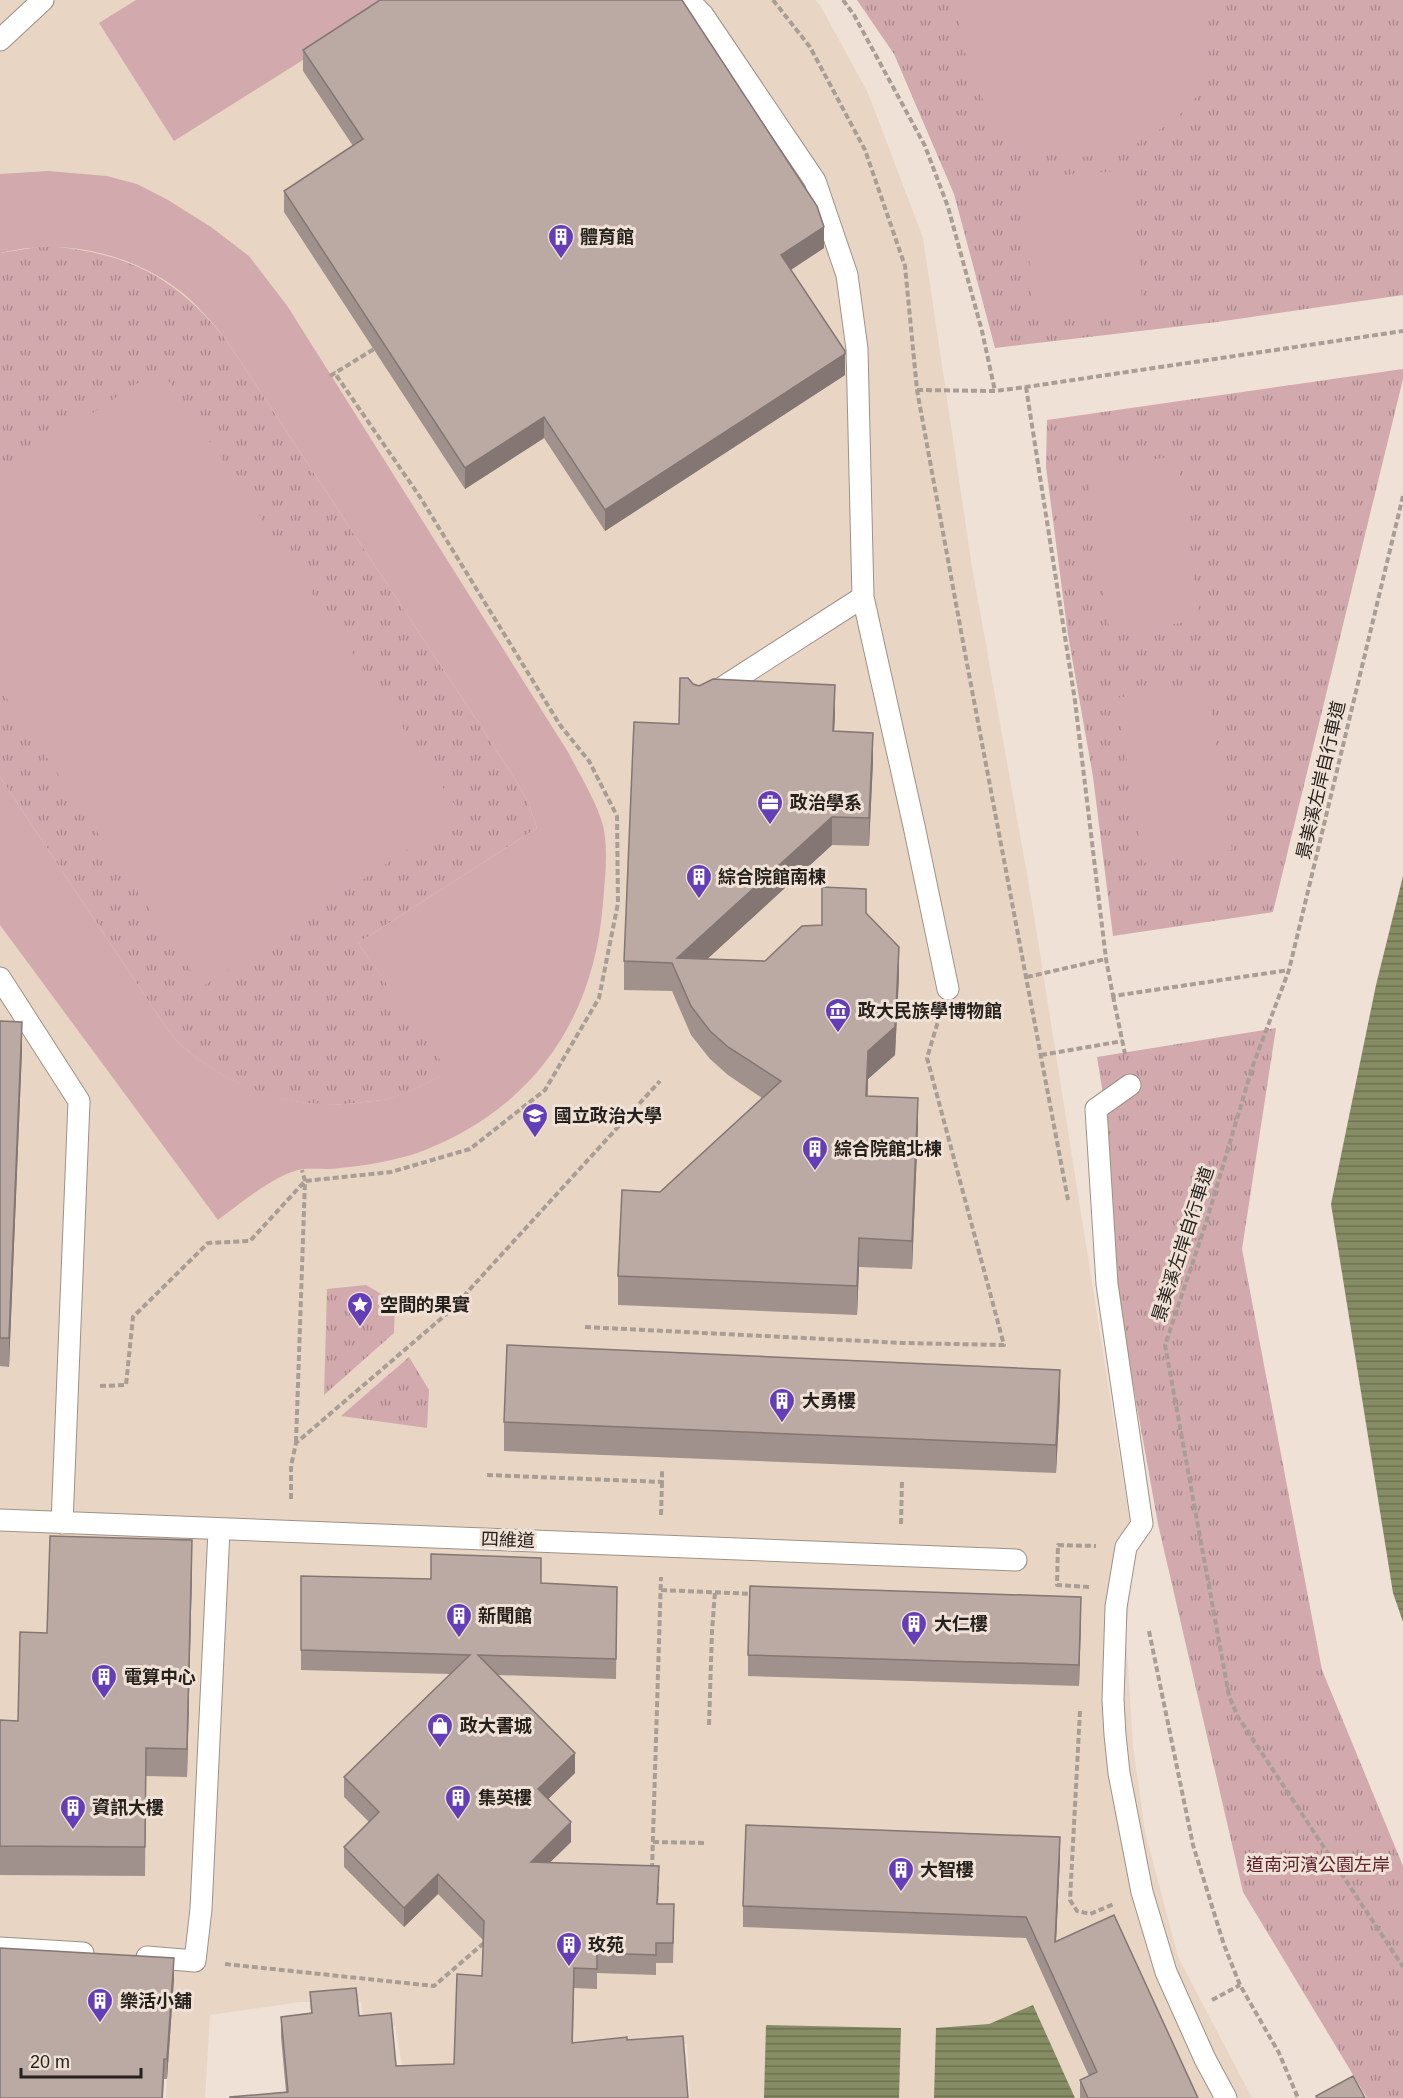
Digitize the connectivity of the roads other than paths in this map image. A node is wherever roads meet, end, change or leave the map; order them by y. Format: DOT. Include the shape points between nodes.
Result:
graph roads {
  1 [pos="43,0"];
  2 [pos="688,0"];
  3 [pos="0,40"];
  4 [pos="863,597"];
  5 [pos="699,702"];
  6 [pos="0,978"];
  7 [pos="948,989"];
  8 [pos="1130,1085"];
  9 [pos="0,1520"];
  10 [pos="62,1523"];
  11 [pos="219,1530"];
  12 [pos="1016,1560"];
  13 [pos="0,1948"];
  14 [pos="103,1954"];
  15 [pos="126,1956"];
  16 [pos="1226,2098"];
  1 -- 3 [label="lane"];
  2 -- 4 [label="lane" via="703,15 815,182 847,275 857,349"];
  4 -- 5 [label="lane"];
  4 -- 7 [label="lane"];
  6 -- 10 [label="lane" via="79,1101"];
  8 -- 16 [label="lane" via="1096,1109 1107,1284 1142,1524 1126,1547 1118,1588 1115,1735 1142,1892 1166,1972"];
  9 -- 10 [label="lane, 四維道"];
  10 -- 11 [label="lane, 四維道"];
  11 -- 12 [label="lane, 四維道"];
  11 -- 15 [label="lane" via="201,1909 195,1960"];
  13 -- 14 [label="lane"];
}
